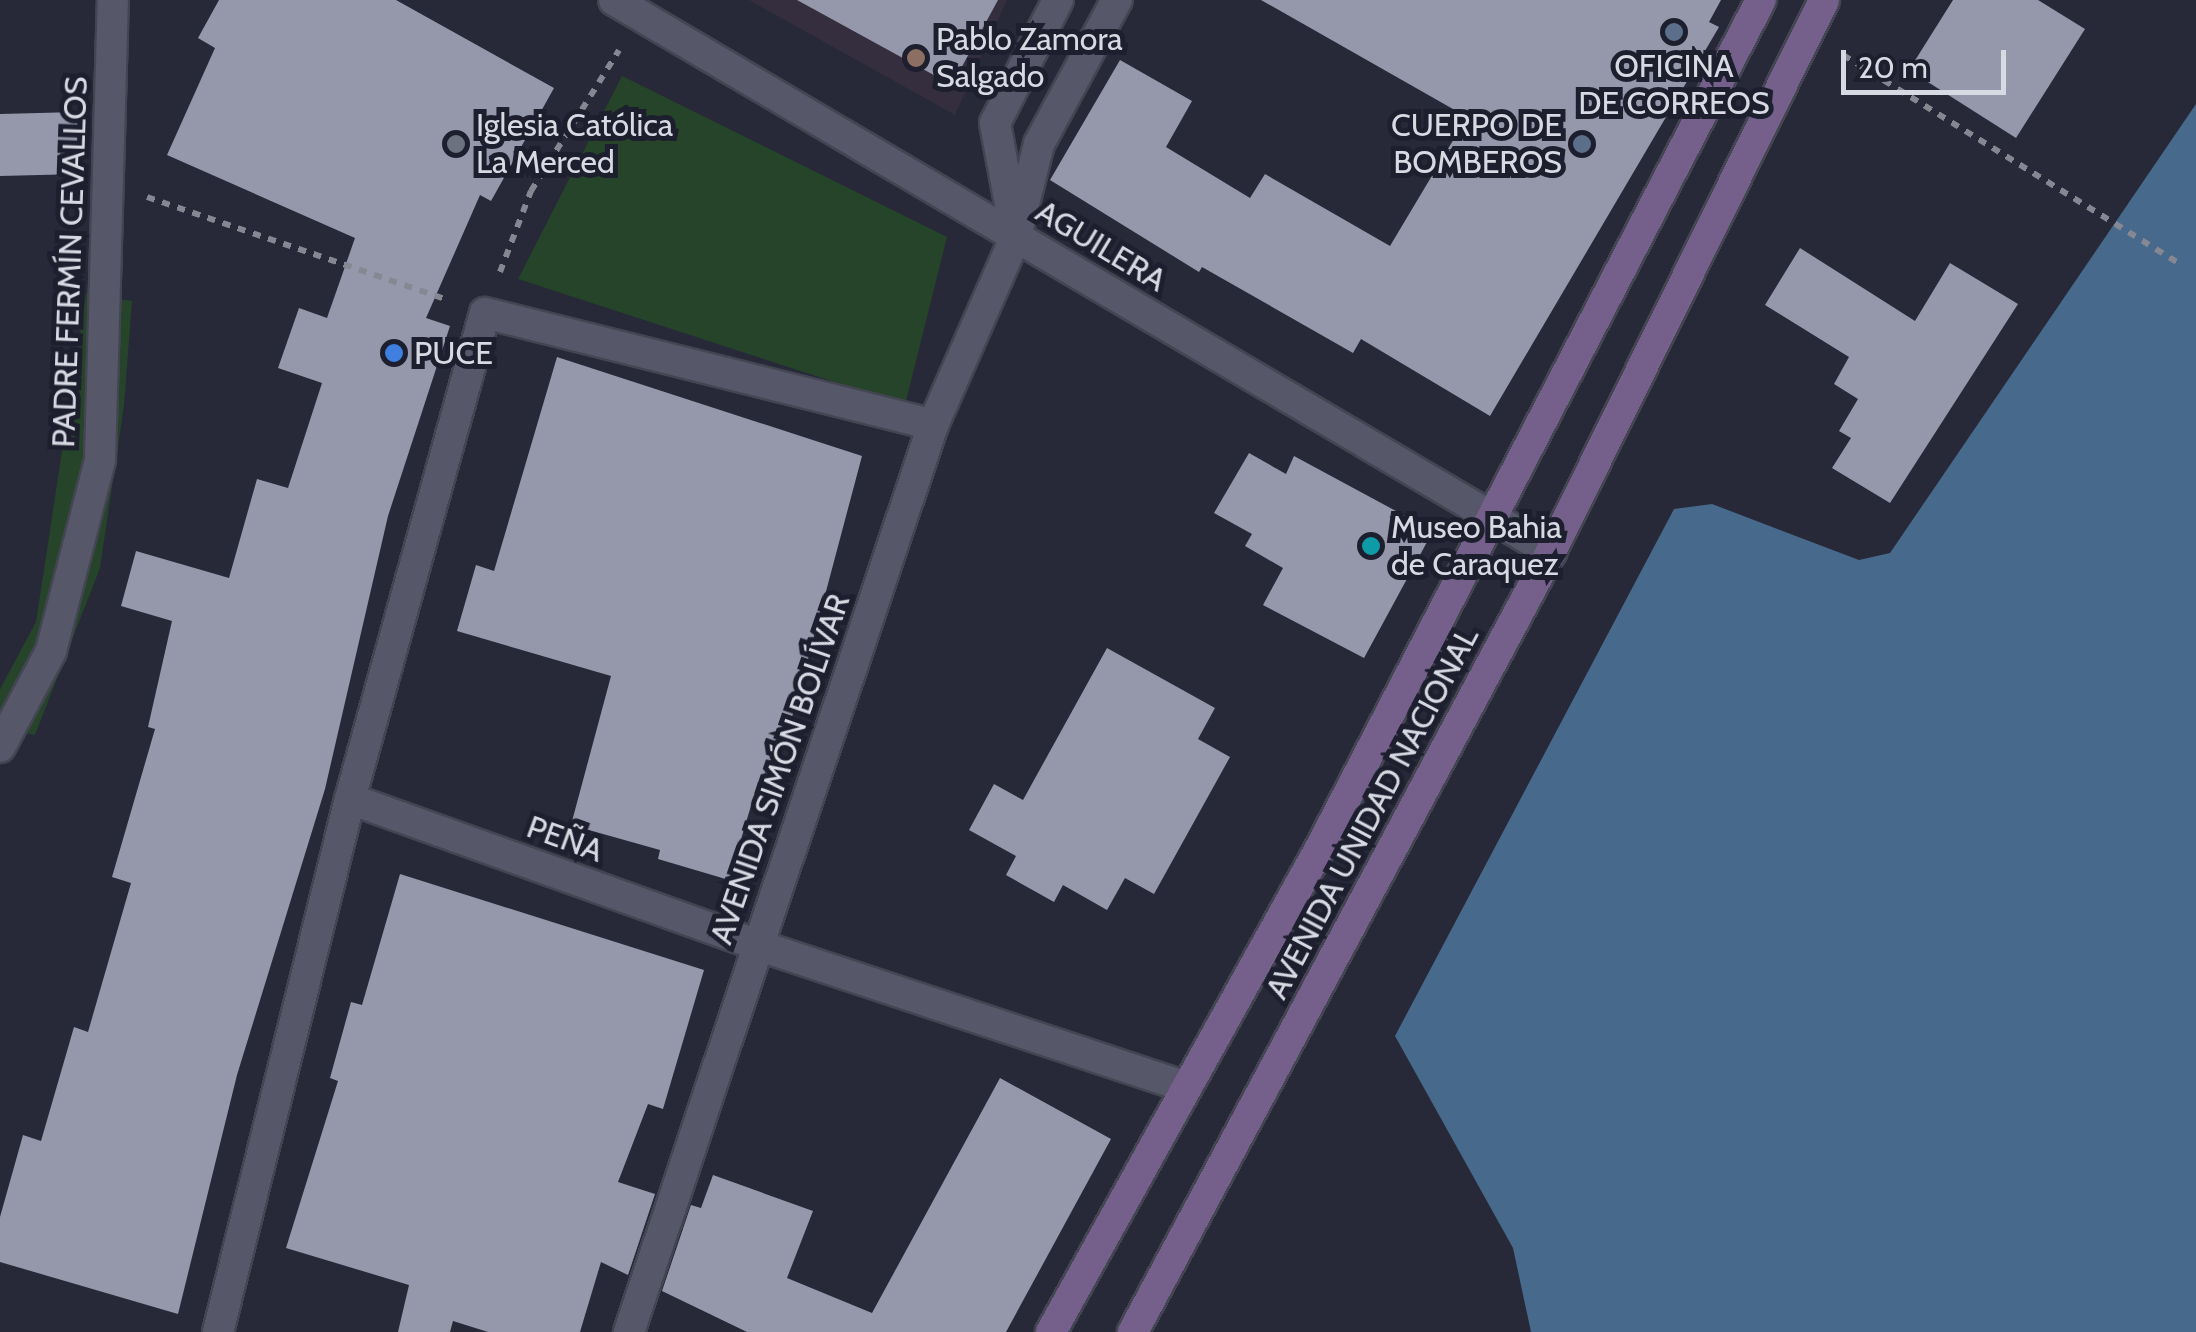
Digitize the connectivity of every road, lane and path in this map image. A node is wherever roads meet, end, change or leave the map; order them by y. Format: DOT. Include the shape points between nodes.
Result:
graph roads {
  1 [pos="113,0"];
  2 [pos="1058,0"];
  3 [pos="1116,0"];
  4 [pos="1761,0"];
  5 [pos="1824,0"];
  6 [pos="627,8"];
  7 [pos="1806,32"];
  8 [pos="109,184"];
  9 [pos="1016,236"];
  10 [pos="2182,265"];
  11 [pos="485,312"];
  12 [pos="934,425"];
  13 [pos="1488,517"];
  14 [pos="1551,552"];
  15 [pos="0,746"];
  16 [pos="350,799"];
  17 [pos="757,944"];
  18 [pos="1183,1086"];
  19 [pos="218,1332"];
  20 [pos="629,1332"];
  21 [pos="1051,1332"];
  22 [pos="1133,1332"];
  1 -- 8 [label="street, PADRE FERMÍN CEVALLOS"];
  2 -- 9 [label="street" via="995,123"];
  3 -- 9 [label="street, AVENIDA SIMÓN BOLÍVAR" via="1039,144"];
  4 -- 13 [label="main road"];
  5 -- 7 [label="main road, AVENIDA UNIDAD NACIONAL"];
  6 -- 9 [label="street, AGUILERA"];
  6 -- 11 [label="path" via="531,190"];
  7 -- 10 [label="path"];
  7 -- 14 [label="main road, AVENIDA UNIDAD NACIONAL"];
  8 -- 11 [label="path"];
  8 -- 15 [label="street, PADRE FERMÍN CEVALLOS" via="100,460 50,651"];
  9 -- 12 [label="street, AVENIDA SIMÓN BOLÍVAR"];
  9 -- 13 [label="street, AGUILERA"];
  11 -- 12 [label="street"];
  11 -- 16 [label="street"];
  12 -- 17 [label="street, AVENIDA SIMÓN BOLÍVAR"];
  13 -- 14 [label="street, AGUILERA"];
  13 -- 18 [label="main road" via="1319,850"];
  14 -- 22 [label="main road, AVENIDA UNIDAD NACIONAL"];
  16 -- 17 [label="street, PEÑA"];
  16 -- 19 [label="street"];
  17 -- 18 [label="street, PEÑA"];
  17 -- 20 [label="street, AVENIDA SIMÓN BOLÍVAR"];
  18 -- 21 [label="main road"];
}
